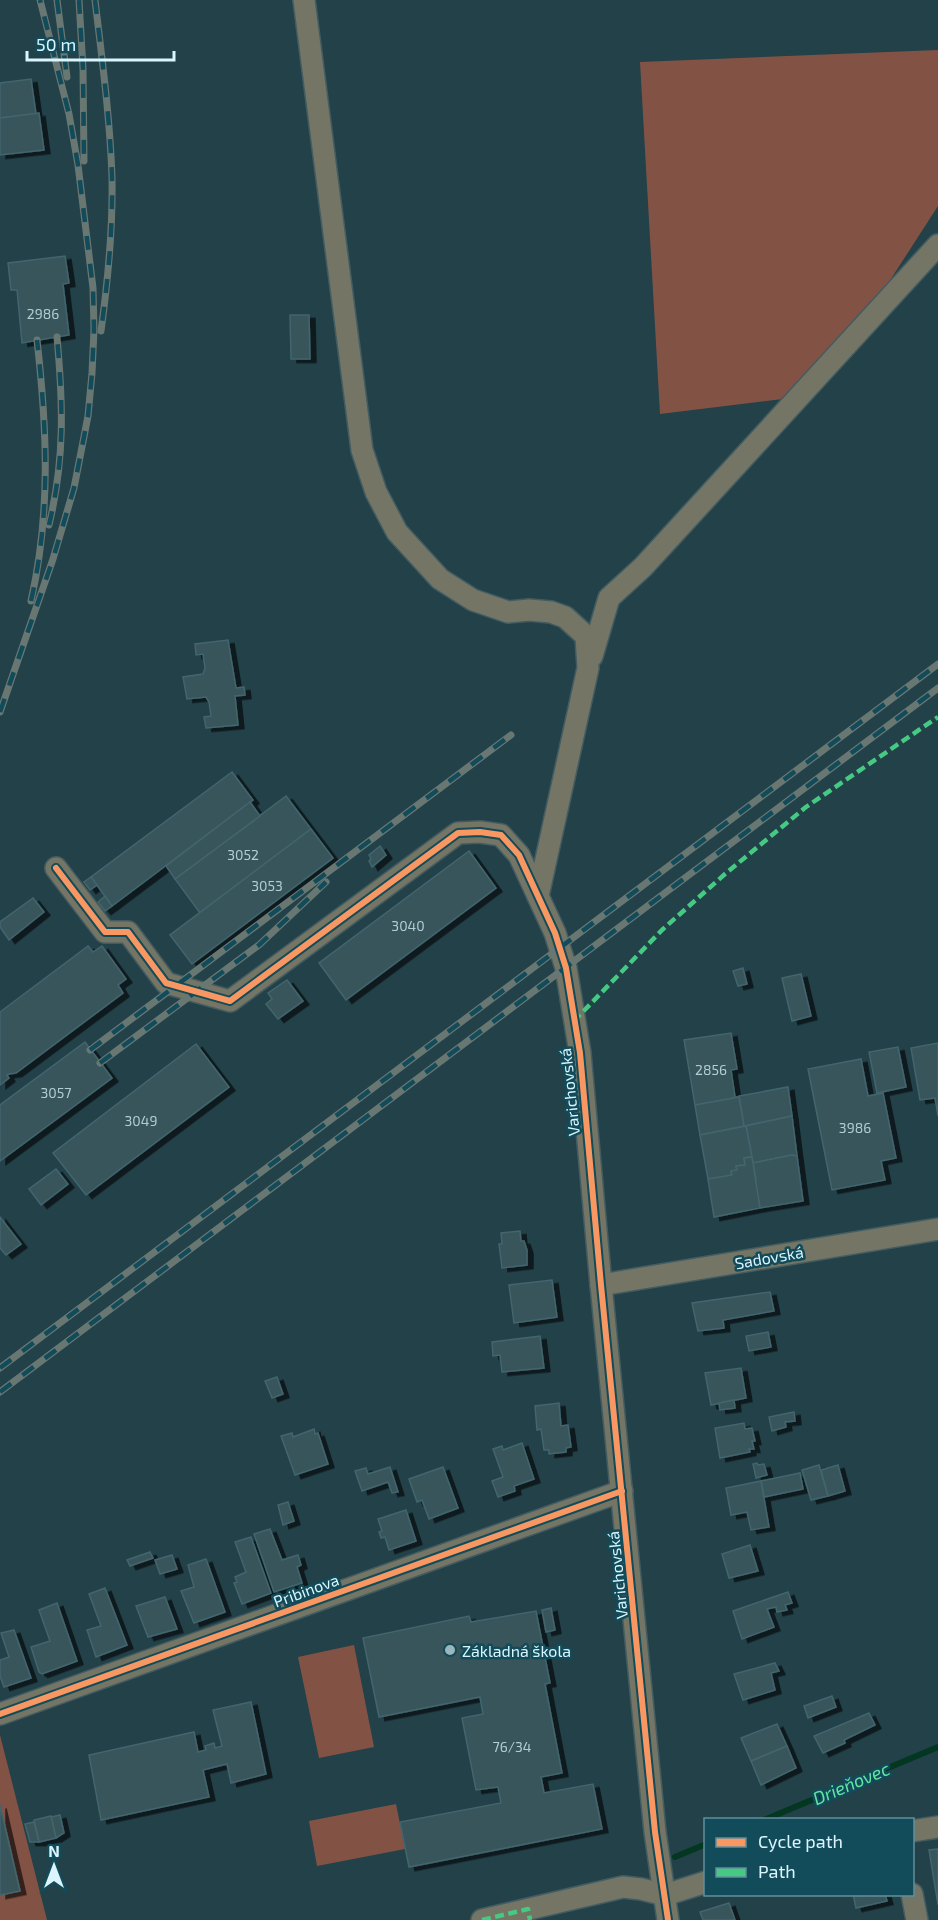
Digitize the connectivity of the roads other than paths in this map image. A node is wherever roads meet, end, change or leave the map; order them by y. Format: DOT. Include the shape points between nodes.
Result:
graph roads {
  1 [pos="304,0"];
  2 [pos="938,245"];
  3 [pos="588,668"];
  4 [pos="56,868"];
  5 [pos="538,896"];
  6 [pos="938,1229"];
  7 [pos="601,1285"];
  8 [pos="622,1491"];
  9 [pos="0,1714"];
  10 [pos="938,1827"];
  11 [pos="914,1831"];
  12 [pos="704,1882"];
  13 [pos="664,1895"];
  14 [pos="912,1896"];
  15 [pos="529,1915"];
  16 [pos="482,1920"];
  17 [pos="668,1920"];
  18 [pos="917,1920"];
  1 -- 3 [label="street" via="362,450 376,492 397,532 440,579 473,600 508,612 540,611 565,617 586,636"];
  2 -- 3 [label="street" via="643,567 609,598"];
  3 -- 5 [label="street"];
  4 -- 5 [label="street, Varichovská" via="105,933 128,932 166,983 230,1001 458,833 501,835 519,855"];
  5 -- 7 [label="street, Varichovská" via="566,968 580,1053"];
  6 -- 7 [label="street, Sadovská"];
  7 -- 8 [label="street, Varichovská"];
  8 -- 9 [label="street, Pribinova"];
  8 -- 13 [label="street, Varichovská"];
  10 -- 11 [label="street"];
  12 -- 13 [label="street"];
  13 -- 15 [label="street" via="623,1887"];
  13 -- 17 [label="street, Varichovská"];
  14 -- 18 [label="street"];
  15 -- 16 [label="street"];
}
